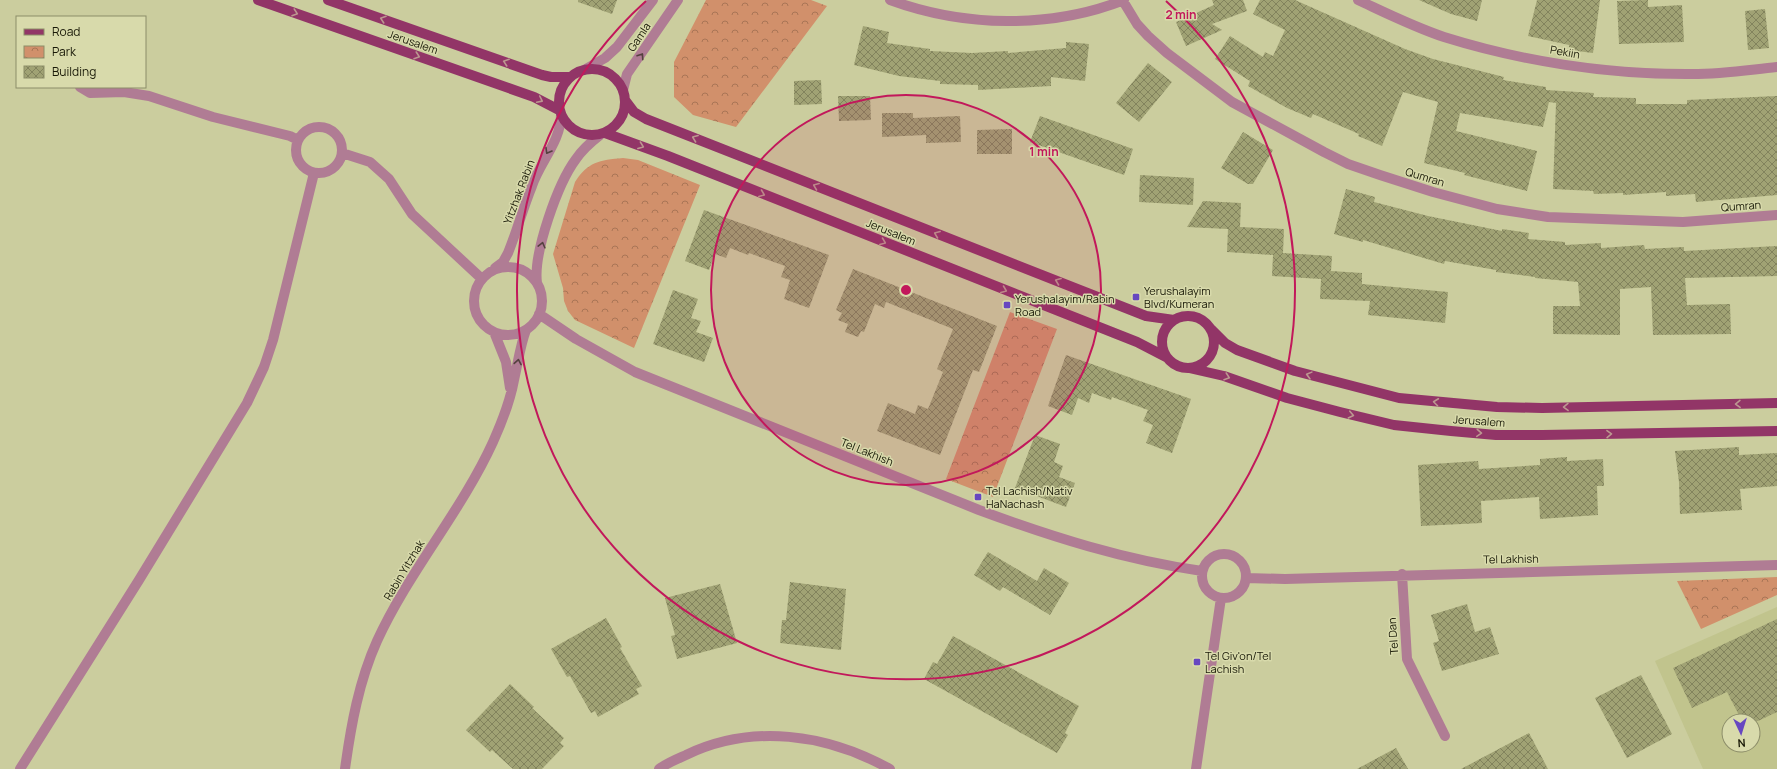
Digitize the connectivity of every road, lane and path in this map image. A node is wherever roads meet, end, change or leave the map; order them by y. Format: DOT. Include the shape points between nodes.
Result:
graph roads {
  1 [pos="258,0"];
  2 [pos="328,0"];
  3 [pos="653,0"];
  4 [pos="678,0"];
  5 [pos="890,0"];
  6 [pos="1124,0"];
  7 [pos="1358,0"];
  8 [pos="1777,67"];
  9 [pos="584,70"];
  10 [pos="570,77"];
  11 [pos="82,88"];
  12 [pos="623,90"];
  13 [pos="625,100"];
  14 [pos="560,112"];
  15 [pos="602,134"];
  16 [pos="298,140"];
  17 [pos="342,153"];
  18 [pos="314,173"];
  19 [pos="1777,215"];
  20 [pos="486,275"];
  21 [pos="537,283"];
  22 [pos="539,314"];
  23 [pos="1174,320"];
  24 [pos="526,330"];
  25 [pos="1211,330"];
  26 [pos="494,332"];
  27 [pos="1166,357"];
  28 [pos="1189,368"];
  29 [pos="511,394"];
  30 [pos="1777,403"];
  31 [pos="1777,430"];
  32 [pos="1777,565"];
  33 [pos="1202,571"];
  34 [pos="1402,574"];
  35 [pos="1246,578"];
  36 [pos="1222,598"];
  37 [pos="1445,736"];
  38 [pos="20,769"];
  39 [pos="345,769"];
  40 [pos="659,769"];
  41 [pos="890,769"];
  42 [pos="1196,769"];
  1 -- 14 [label="main road, Jerusalem, one-way" via="526,94"];
  10 -- 2 [label="main road, Jerusalem, one-way" via="542,75"];
  3 -- 9 [label="street, Gamla" via="617,47 605,58"];
  12 -- 4 [label="street, Gamla, one-way" via="627,74"];
  5 -- 6 [label="street" via="966,19 1021,21 1077,14"];
  6 -- 19 [label="street, Qumran" via="1137,24 1148,36 1232,102 1348,164 1380,175 1497,209 1548,217 1683,222"];
  7 -- 8 [label="street, Pekiin" via="1402,21 1444,36 1524,57 1582,67 1686,74"];
  9 -- 10 [label="main road"];
  9 -- 12 [label="main road" via="595,69 605,72 617,81"];
  10 -- 14 [label="main road" via="560,94"];
  11 -- 16 [label="street" via="90,93 124,92 149,96 213,117"];
  12 -- 13 [label="main road"];
  13 -- 15 [label="main road" via="620,120 614,128"];
  23 -- 13 [label="main road, Jerusalem, one-way" via="1146,316 646,119 634,112"];
  14 -- 15 [label="main road" via="566,124 578,133"];
  14 -- 20 [label="street, Yitzhak Rabin, one-way" via="561,125 558,136 532,185 508,253 503,262"];
  21 -- 15 [label="street, one-way" via="537,263 557,195 576,158"];
  15 -- 27 [label="main road, Jerusalem, one-way" via="668,156 1136,342"];
  16 -- 17 [label="street" via="311,128 326,128 339,137"];
  16 -- 18 [label="street" via="295,152 297,159 301,166"];
  17 -- 18 [label="street" via="335,167 322,173"];
  17 -- 20 [label="street" via="375,166 389,179 412,214"];
  18 -- 38 [label="street" via="264,367 246,403"];
  20 -- 21 [label="street" via="506,267 516,268 530,275"];
  20 -- 26 [label="street" via="475,293 475,309 482,323"];
  21 -- 22 [label="street" via="542,298"];
  22 -- 24 [label="street"];
  22 -- 33 [label="street, Tel Lakhish" via="588,347 635,372 979,510 1097,550 1161,565"];
  23 -- 25 [label="main road" via="1191,316 1200,319"];
  23 -- 27 [label="main road" via="1167,326 1162,339"];
  24 -- 26 [label="street" via="510,335"];
  29 -- 24 [label="street, one-way" via="520,345"];
  25 -- 28 [label="main road" via="1214,338 1211,354 1198,366"];
  30 -- 25 [label="main road, Jerusalem, one-way" via="1542,408 1482,406 1399,398 1295,371 1237,350"];
  26 -- 29 [label="street" via="506,362"];
  27 -- 28 [label="main road" via="1180,367"];
  28 -- 31 [label="main road, Jerusalem, one-way" via="1205,370 1286,398 1348,414 1394,425 1444,431 1542,435"];
  29 -- 39 [label="street, Rabin Yitzhak" via="492,444 466,493 395,606 377,641 352,722"];
  32 -- 34 [label="street, Tel Lakhish"];
  33 -- 35 [label="street" via="1209,559 1226,554 1236,557 1241,562"];
  33 -- 36 [label="street" via="1204,588 1212,595"];
  34 -- 35 [label="street, Tel Lakhish"];
  34 -- 37 [label="street, Tel Dan" via="1407,659"];
  35 -- 36 [label="street" via="1243,588 1238,593 1229,598"];
  36 -- 42 [label="street"];
  40 -- 41 [label="street" via="701,748 744,737 790,735 836,744"];
}
